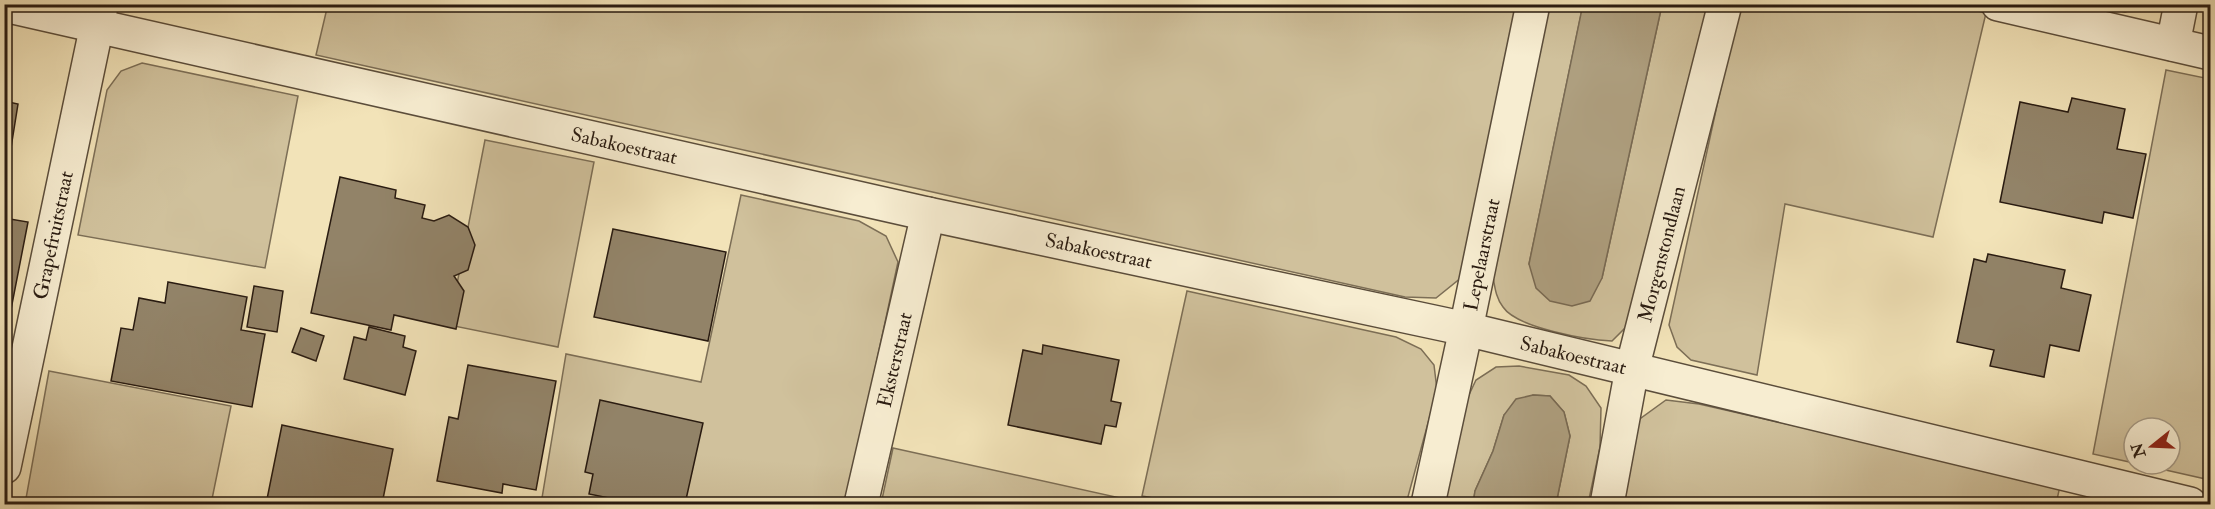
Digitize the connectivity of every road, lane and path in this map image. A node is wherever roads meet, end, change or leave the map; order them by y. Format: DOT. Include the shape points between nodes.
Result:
graph roads {
  1 [pos="1533,4"];
  2 [pos="1725,4"];
  3 [pos="1998,4"];
  4 [pos="2181,4"];
  5 [pos="4,5"];
  6 [pos="99,15"];
  7 [pos="2173,44"];
  8 [pos="2211,53"];
  9 [pos="928,214"];
  10 [pos="1466,329"];
  11 [pos="1632,369"];
  12 [pos="4,467"];
  13 [pos="861,504"];
  14 [pos="1428,504"];
  15 [pos="1607,504"];
  16 [pos="2190,504"];
  1 -- 10 [label="street, Lepelaarstraat"];
  2 -- 11 [label="street, Morgenstondlaan"];
  3 -- 7 [label="street"];
  4 -- 7 [label="street"];
  5 -- 6 [label="street, Sabakoestraat"];
  6 -- 9 [label="street, Sabakoestraat"];
  6 -- 12 [label="street, Grapefruitstraat"];
  7 -- 8 [label="street"];
  9 -- 10 [label="street, Sabakoestraat"];
  9 -- 13 [label="street, Eksterstraat"];
  10 -- 11 [label="street, Sabakoestraat"];
  10 -- 14 [label="street, Lepelaarstraat"];
  11 -- 15 [label="street, Morgenstondlaan"];
  11 -- 16 [label="street, Sabakoestraat"];
}
